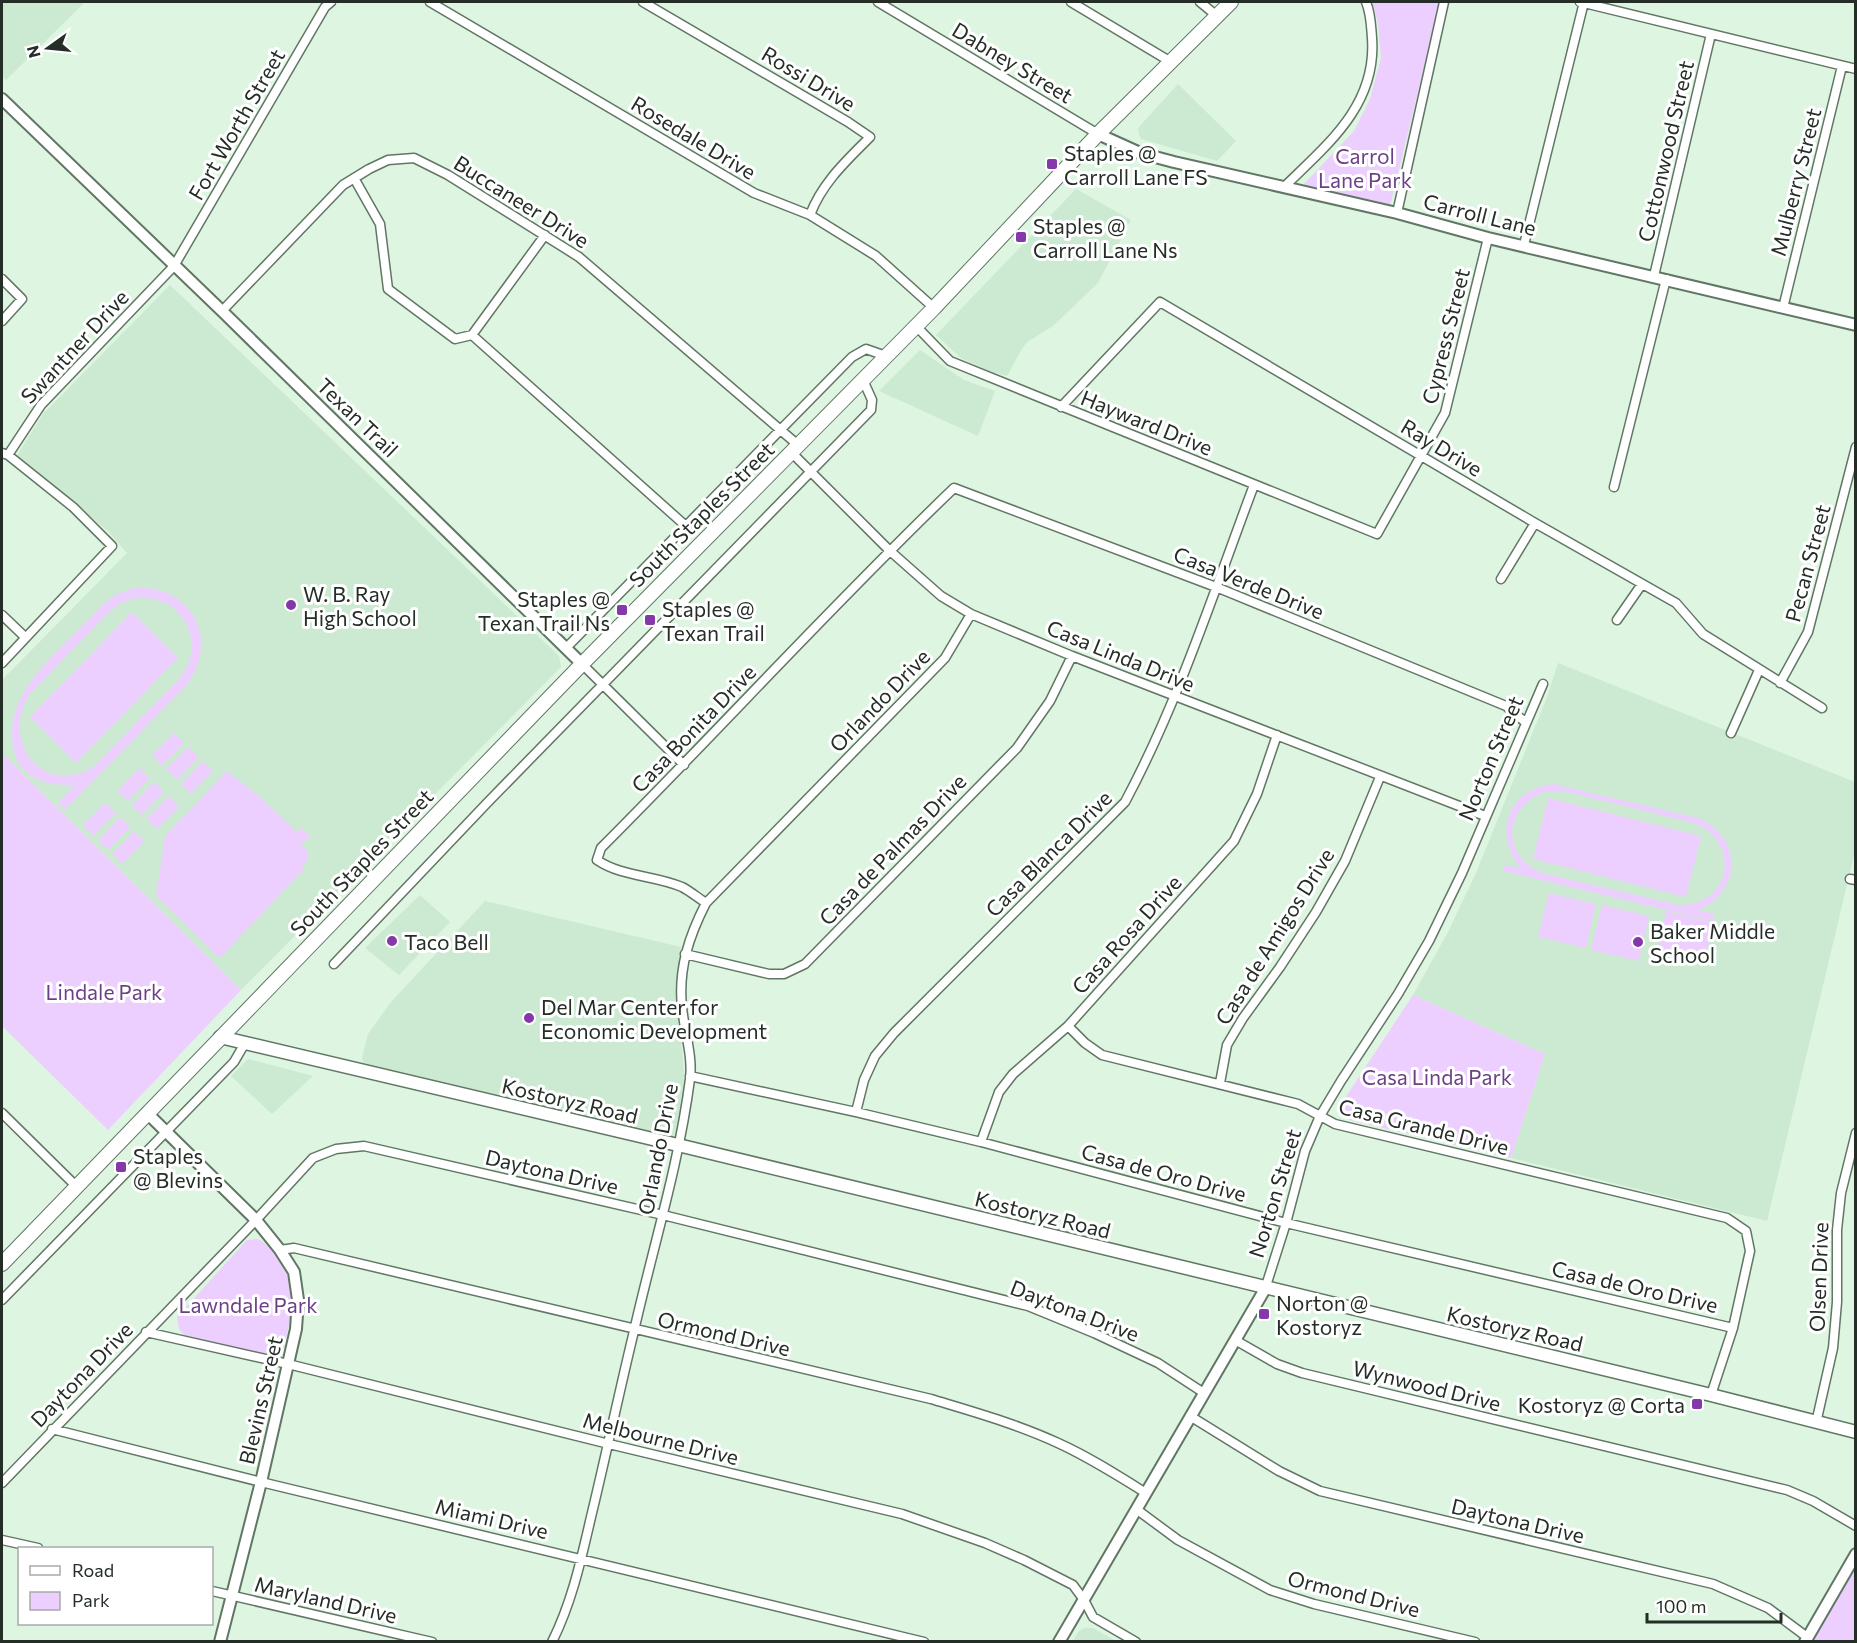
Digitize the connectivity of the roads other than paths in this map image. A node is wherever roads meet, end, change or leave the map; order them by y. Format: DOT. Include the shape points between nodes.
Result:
graph roads {
  1 [pos="331,2"];
  2 [pos="430,2"];
  3 [pos="643,2"];
  4 [pos="878,2"];
  5 [pos="1071,2"];
  6 [pos="1200,2"];
  7 [pos="1231,2"];
  8 [pos="1366,2"];
  9 [pos="1444,2"];
  10 [pos="1583,2"];
  11 [pos="1217,16"];
  12 [pos="1711,34"];
  13 [pos="1171,62"];
  14 [pos="1842,66"];
  15 [pos="1856,69"];
  16 [pos="2,99"];
  17 [pos="1098,134"];
  18 [pos="354,178"];
  19 [pos="1284,187"];
  20 [pos="1396,213"];
  21 [pos="810,215"];
  22 [pos="545,235"];
  23 [pos="1488,238"];
  24 [pos="1524,245"];
  25 [pos="174,266"];
  26 [pos="1654,276"];
  27 [pos="2,279"];
  28 [pos="1666,279"];
  29 [pos="934,308"];
  30 [pos="1783,308"];
  31 [pos="222,311"];
  32 [pos="2,321"];
  33 [pos="1856,325"];
  34 [pos="916,326"];
  35 [pos="472,335"];
  36 [pos="886,356"];
  37 [pos="863,380"];
  38 [pos="1061,407"];
  39 [pos="781,430"];
  40 [pos="1856,447"];
  41 [pos="795,448"];
  42 [pos="4,454"];
  43 [pos="1421,455"];
  44 [pos="811,472"];
  45 [pos="1254,485"];
  46 [pos="1614,487"];
  47 [pos="954,488"];
  48 [pos="1535,523"];
  49 [pos="687,527"];
  50 [pos="1377,534"];
  51 [pos="889,550"];
  52 [pos="1501,579"];
  53 [pos="1642,584"];
  54 [pos="1216,587"];
  55 [pos="970,614"];
  56 [pos="2,615"];
  57 [pos="1617,620"];
  58 [pos="25,637"];
  59 [pos="566,648"];
  60 [pos="1072,656"];
  61 [pos="2,663"];
  62 [pos="582,664"];
  63 [pos="1759,670"];
  64 [pos="1780,683"];
  65 [pos="1543,684"];
  66 [pos="604,685"];
  67 [pos="1175,696"];
  68 [pos="1822,708"];
  69 [pos="1525,722"];
  70 [pos="1731,733"];
  71 [pos="1277,735"];
  72 [pos="684,765"];
  73 [pos="1380,777"];
  74 [pos="1485,816"];
  75 [pos="706,903"];
  76 [pos="685,954"];
  77 [pos="334,964"];
  78 [pos="1068,1026"];
  79 [pos="220,1037"];
  80 [pos="245,1043"];
  81 [pos="690,1076"];
  82 [pos="1220,1083"];
  83 [pos="856,1112"];
  84 [pos="2,1113"];
  85 [pos="147,1113"];
  86 [pos="1320,1116"];
  87 [pos="166,1132"];
  88 [pos="1856,1133"];
  89 [pos="981,1142"];
  90 [pos="678,1145"];
  91 [pos="78,1187"];
  92 [pos="663,1215"];
  93 [pos="256,1221"];
  94 [pos="1286,1223"];
  95 [pos="280,1250"];
  96 [pos="2,1264"];
  97 [pos="1265,1289"];
  98 [pos="2,1300"];
  99 [pos="1733,1328"];
  100 [pos="634,1330"];
  101 [pos="146,1332"];
  102 [pos="1234,1340"];
  103 [pos="288,1364"];
  104 [pos="1204,1393"];
  105 [pos="1712,1395"];
  106 [pos="1190,1416"];
  107 [pos="1816,1423"];
  108 [pos="52,1429"];
  109 [pos="1856,1432"];
  110 [pos="609,1444"];
  111 [pos="261,1482"];
  112 [pos="2,1483"];
  113 [pos="1146,1492"];
  114 [pos="1136,1509"];
  115 [pos="1856,1526"];
  116 [pos="2,1540"];
  117 [pos="34,1547"];
  118 [pos="1856,1554"];
  119 [pos="581,1558"];
  120 [pos="213,1590"];
  121 [pos="232,1596"];
  122 [pos="1084,1600"];
  123 [pos="1806,1639"];
  124 [pos="220,1641"];
  125 [pos="432,1641"];
  126 [pos="552,1641"];
  127 [pos="924,1641"];
  128 [pos="1059,1641"];
  129 [pos="1136,1641"];
  130 [pos="1476,1641"];
  1 -- 25 [label="street, Fort Worth Street"];
  2 -- 21 [label="street, Rosedale Drive" via="754,194"];
  3 -- 21 [label="street, Rossi Drive" via="870,137 839,167 818,195"];
  4 -- 17 [label="street, Dabney Street"];
  5 -- 13 [label="street"];
  6 -- 11 [label="street"];
  7 -- 11 [label="main road, South Staples Street"];
  8 -- 19 [label="street" via="1373,52 1367,84 1353,114"];
  9 -- 20 [label="street"];
  10 -- 12 [label="street"];
  10 -- 24 [label="street"];
  11 -- 13 [label="main road, South Staples Street"];
  12 -- 14 [label="street"];
  12 -- 26 [label="street, Cottonwood Street"];
  13 -- 17 [label="main road, South Staples Street"];
  14 -- 15 [label="street"];
  14 -- 30 [label="street, Mulberry Street"];
  16 -- 25 [label="street, Texan Trail"];
  17 -- 19 [label="street, Carroll Lane" via="1140,153"];
  17 -- 29 [label="main road, South Staples Street"];
  18 -- 22 [label="street, Buccaneer Drive" via="388,160 414,158"];
  18 -- 31 [label="street, Buccaneer Drive"];
  18 -- 35 [label="street" via="380,224 388,289 455,339"];
  19 -- 20 [label="street, Carroll Lane"];
  20 -- 23 [label="street, Carroll Lane"];
  21 -- 29 [label="street, Rosedale Drive" via="876,256"];
  22 -- 35 [label="street"];
  22 -- 39 [label="street, Buccaneer Drive" via="579,257"];
  23 -- 24 [label="street, Carroll Lane"];
  23 -- 43 [label="street, Cypress Street" via="1445,413"];
  24 -- 26 [label="street, Carroll Lane"];
  25 -- 31 [label="street, Texan Trail"];
  25 -- 42 [label="street, Swantner Drive" via="41,405"];
  26 -- 28 [label="street, Carroll Lane"];
  27 -- 32 [label="street" via="22,299"];
  28 -- 30 [label="street, Carroll Lane"];
  28 -- 46 [label="street"];
  29 -- 34 [label="main road, South Staples Street"];
  30 -- 33 [label="street, Carroll Lane"];
  31 -- 59 [label="street, Texan Trail"];
  34 -- 36 [label="main road, South Staples Street"];
  34 -- 38 [label="street, Hayward Drive" via="950,361"];
  35 -- 49 [label="street"];
  36 -- 37 [label="main road, South Staples Street"];
  36 -- 39 [label="street" via="866,349 852,357"];
  37 -- 41 [label="main road, South Staples Street"];
  37 -- 44 [label="street" via="872,400 871,410"];
  38 -- 43 [label="street, Ray Drive" via="1160,302"];
  38 -- 45 [label="street, Hayward Drive"];
  39 -- 41 [label="street, Buccaneer Drive"];
  39 -- 49 [label="street"];
  40 -- 64 [label="street, Pecan Street" via="1808,632"];
  41 -- 44 [label="street, Casa Linda Drive"];
  41 -- 62 [label="main road, South Staples Street"];
  42 -- 58 [label="street" via="73,507 112,546"];
  43 -- 48 [label="street, Ray Drive"];
  43 -- 50 [label="street, Cypress Street"];
  44 -- 51 [label="street, Casa Linda Drive"];
  44 -- 66 [label="street"];
  45 -- 50 [label="street, Hayward Drive"];
  45 -- 54 [label="street, Casa Blanca Drive"];
  47 -- 51 [label="street, Casa Bonita Drive"];
  47 -- 54 [label="street, Casa Verde Drive"];
  48 -- 52 [label="street"];
  48 -- 53 [label="street, Ray Drive"];
  49 -- 59 [label="street"];
  51 -- 55 [label="street, Casa Linda Drive" via="941,596"];
  51 -- 72 [label="street, Casa Bonita Drive"];
  53 -- 57 [label="street"];
  53 -- 63 [label="street, Ray Drive" via="1676,603 1702,634"];
  54 -- 67 [label="street, Casa Blanca Drive"];
  54 -- 69 [label="street, Casa Verde Drive" via="1506,706"];
  55 -- 60 [label="street, Casa Linda Drive"];
  55 -- 75 [label="street, Orlando Drive" via="945,658"];
  56 -- 58 [label="street"];
  58 -- 61 [label="street"];
  59 -- 62 [label="street, Texan Trail"];
  60 -- 67 [label="street, Casa Linda Drive"];
  60 -- 76 [label="street, Casa de Palmas Drive" via="1050,701 1017,748 805,964 784,974 769,974"];
  62 -- 66 [label="street, Texan Trail"];
  62 -- 79 [label="main road, South Staples Street"];
  63 -- 64 [label="street, Ray Drive"];
  63 -- 70 [label="street"];
  64 -- 68 [label="street, Ray Drive"];
  65 -- 69 [label="street, Norton Street"];
  66 -- 72 [label="street, Texan Trail"];
  66 -- 77 [label="street"];
  67 -- 71 [label="street, Casa Linda Drive"];
  67 -- 83 [label="street, Casa Blanca Drive" via="1125,802 894,1033 875,1056"];
  69 -- 74 [label="street, Norton Street"];
  71 -- 73 [label="street, Casa Linda Drive"];
  71 -- 78 [label="street, Casa Rosa Drive" via="1257,794 1234,840"];
  72 -- 75 [label="street, Casa Bonita Drive" via="601,848 597,860 610,869 681,887"];
  73 -- 74 [label="street, Casa Linda Drive"];
  73 -- 82 [label="street, Casa de Amigos Drive" via="1345,861 1227,1045"];
  74 -- 86 [label="street, Norton Street" via="1429,941"];
  75 -- 76 [label="street, Orlando Drive"];
  76 -- 81 [label="street, Orlando Drive" via="682,1005"];
  78 -- 82 [label="street, Casa Grande Drive" via="1102,1055"];
  78 -- 89 [label="street, Casa Rosa Drive" via="1013,1074 999,1092"];
  79 -- 80 [label="main road, Kostoryz Road"];
  79 -- 85 [label="main road, South Staples Street"];
  80 -- 87 [label="street" via="234,1062"];
  80 -- 90 [label="main road, Kostoryz Road"];
  81 -- 83 [label="street, Casa de Oro Drive"];
  81 -- 90 [label="street, Orlando Drive"];
  82 -- 86 [label="street, Casa Grande Drive" via="1298,1104"];
  83 -- 89 [label="street, Casa de Oro Drive"];
  84 -- 91 [label="street"];
  85 -- 87 [label="street, Blevins Street"];
  85 -- 91 [label="main road, South Staples Street"];
  86 -- 94 [label="street, Norton Street" via="1305,1151"];
  86 -- 99 [label="street, Casa Grande Drive" via="1335,1124 1727,1218 1746,1231 1750,1251"];
  87 -- 93 [label="street, Blevins Street"];
  87 -- 98 [label="street"];
  88 -- 107 [label="street, Olsen Drive" via="1841,1193 1833,1348"];
  89 -- 94 [label="street, Casa de Oro Drive"];
  90 -- 92 [label="street, Orlando Drive"];
  90 -- 97 [label="main road, Kostoryz Road"];
  91 -- 96 [label="main road, South Staples Street"];
  92 -- 93 [label="street, Daytona Drive" via="364,1146 336,1149 313,1158"];
  92 -- 100 [label="street, Orlando Drive"];
  92 -- 104 [label="street, Daytona Drive" via="1028,1306 1158,1363"];
  93 -- 95 [label="street, Blevins Street"];
  93 -- 101 [label="street, Daytona Drive"];
  94 -- 97 [label="street, Norton Street"];
  94 -- 99 [label="street, Casa de Oro Drive"];
  95 -- 100 [label="street, Ormond Drive" via="294,1248"];
  95 -- 103 [label="street, Blevins Street" via="294,1272 298,1300"];
  97 -- 102 [label="street, Norton Street"];
  97 -- 105 [label="main road, Kostoryz Road"];
  99 -- 105 [label="street"];
  100 -- 110 [label="street, Orlando Drive"];
  100 -- 113 [label="street, Ormond Drive" via="931,1399 993,1418 1057,1442"];
  101 -- 103 [label="street, Melbourne Drive"];
  101 -- 108 [label="street, Daytona Drive"];
  102 -- 104 [label="street, Norton Street"];
  102 -- 115 [label="street, Wynwood Drive" via="1302,1373 1787,1491"];
  103 -- 110 [label="street, Melbourne Drive"];
  103 -- 111 [label="street, Blevins Street"];
  104 -- 106 [label="street, Norton Street"];
  105 -- 107 [label="main road, Kostoryz Road"];
  106 -- 113 [label="street, Norton Street"];
  106 -- 123 [label="street, Daytona Drive" via="1279,1471 1320,1491 1713,1584 1768,1608"];
  107 -- 109 [label="main road, Kostoryz Road"];
  108 -- 111 [label="street, Miami Drive"];
  108 -- 112 [label="street, Daytona Drive"];
  110 -- 119 [label="street, Orlando Drive"];
  110 -- 122 [label="street, Melbourne Drive" via="902,1514 1024,1560 1073,1585"];
  111 -- 119 [label="street, Miami Drive"];
  111 -- 121 [label="street, Blevins Street"];
  113 -- 114 [label="street, Norton Street"];
  114 -- 122 [label="street, Norton Street"];
  114 -- 130 [label="street, Ormond Drive" via="1178,1540 1270,1590 1314,1604"];
  116 -- 117 [label="street"];
  118 -- 123 [label="street"];
  119 -- 126 [label="street, Orlando Drive" via="567,1611"];
  119 -- 127 [label="street, Miami Drive"];
  120 -- 121 [label="street, Maryland Drive"];
  121 -- 124 [label="street, Blevins Street"];
  121 -- 125 [label="street, Maryland Drive"];
  122 -- 128 [label="street, Norton Street"];
  122 -- 129 [label="street, Melbourne Drive" via="1093,1617"];
}
